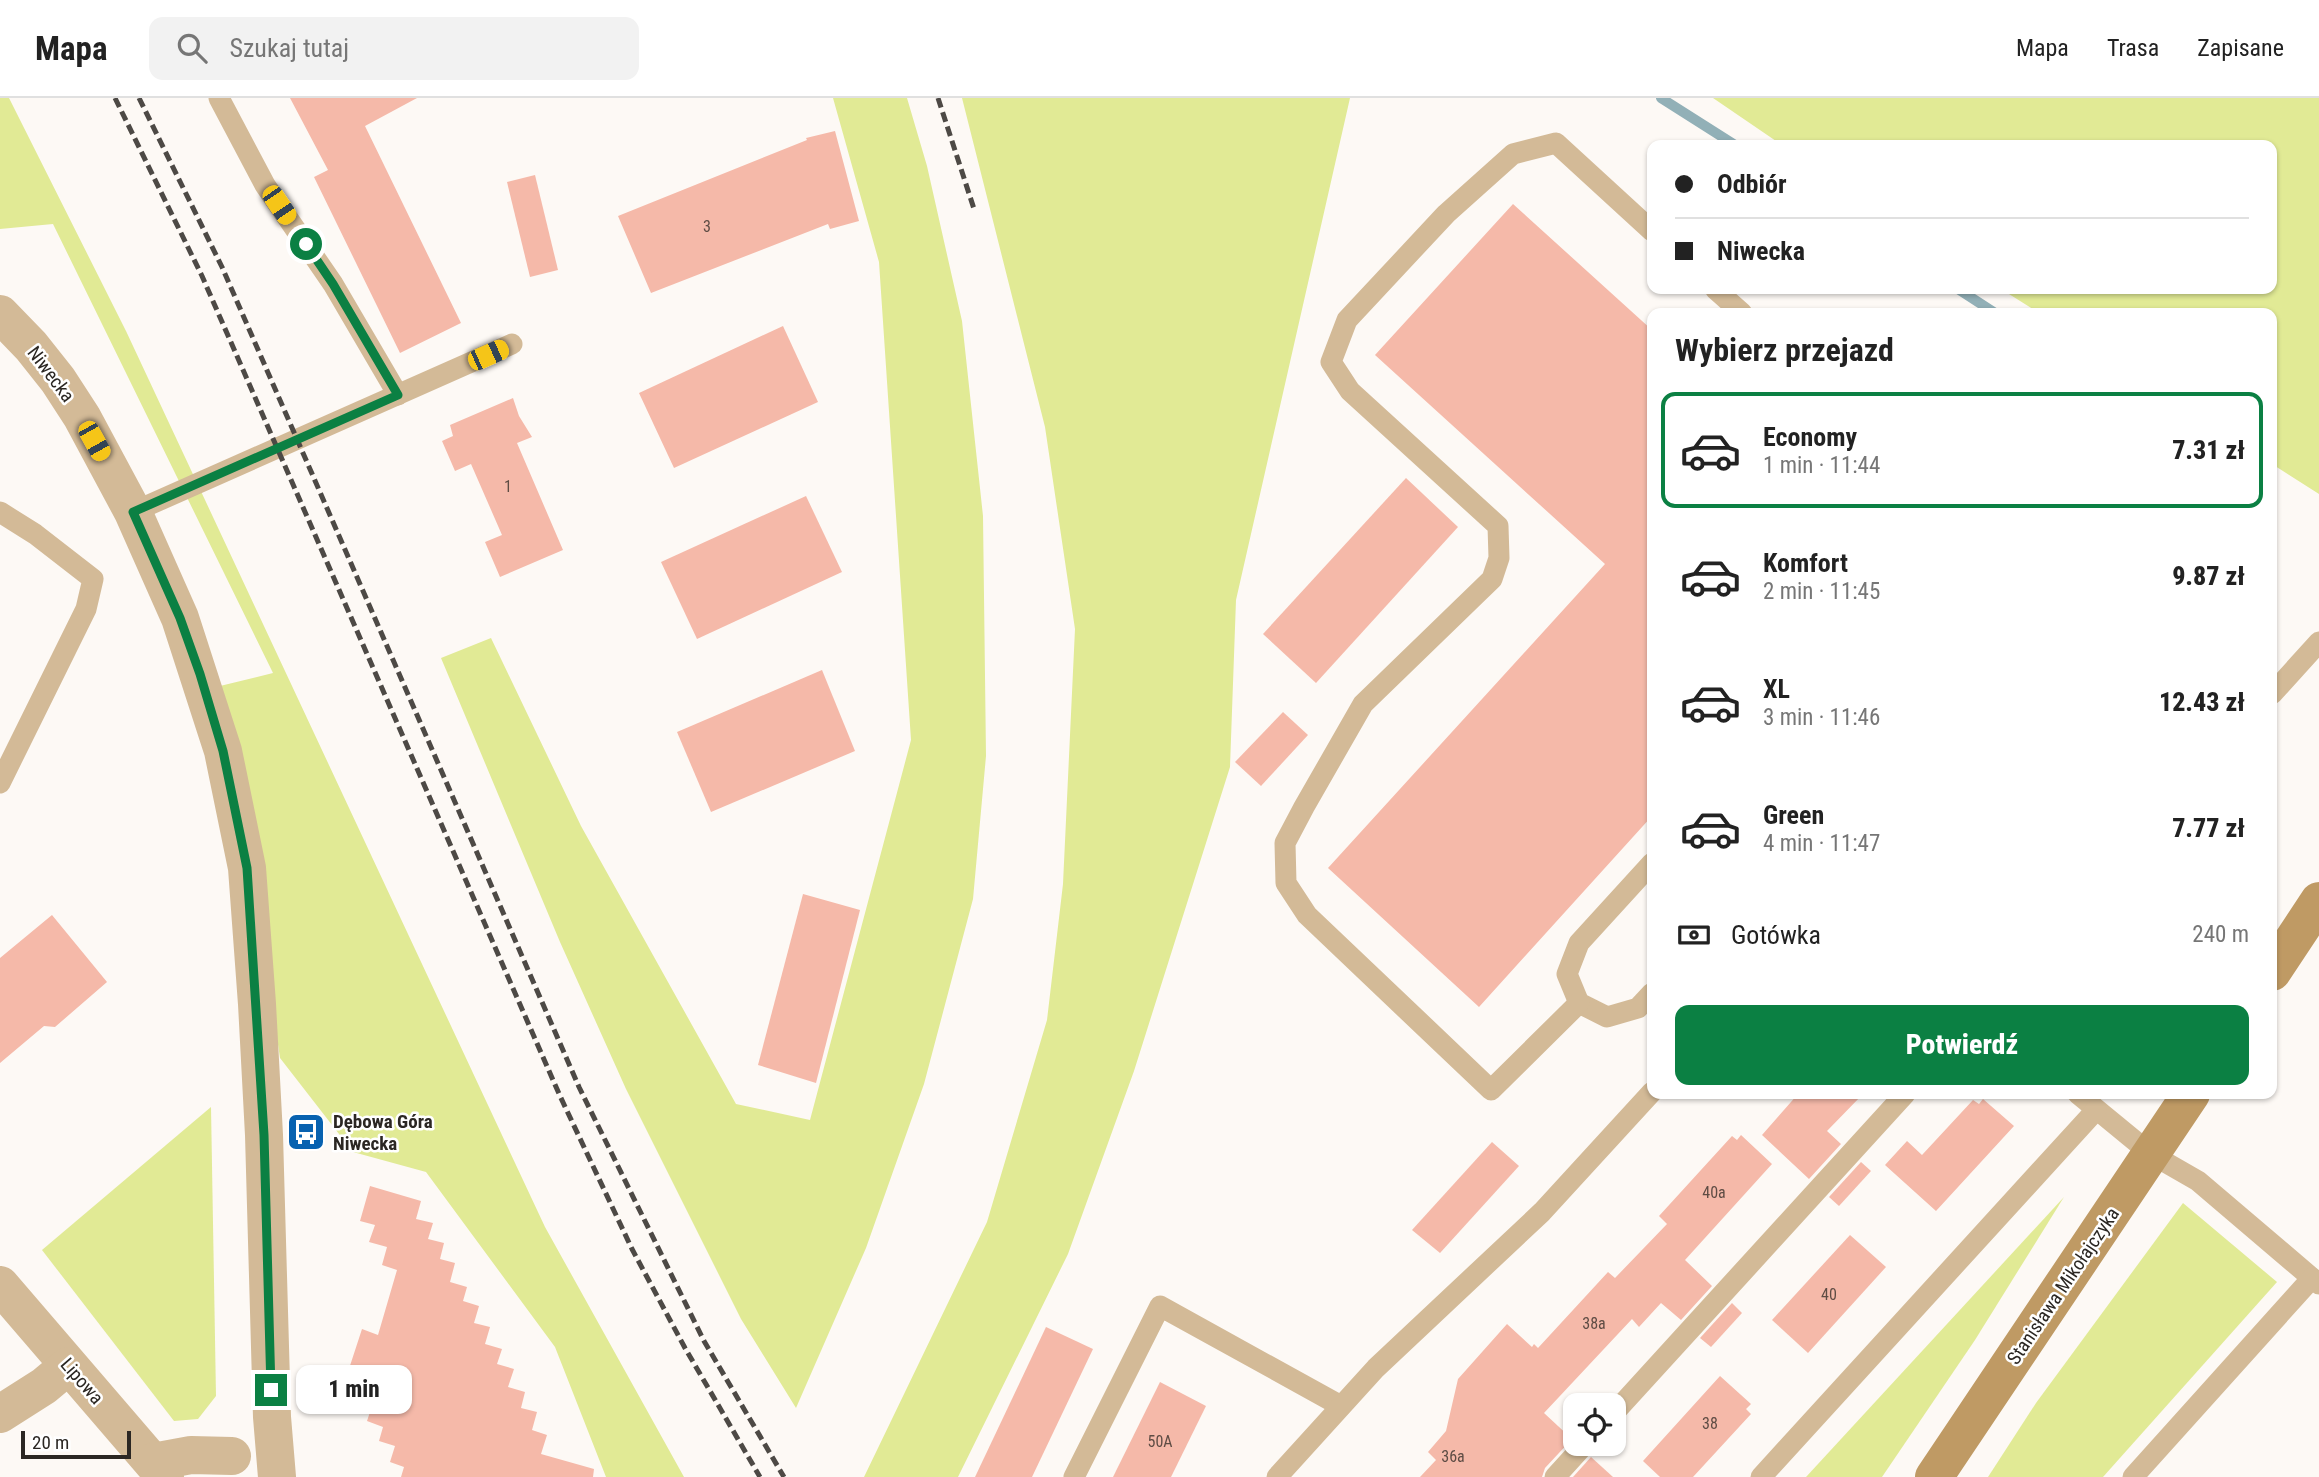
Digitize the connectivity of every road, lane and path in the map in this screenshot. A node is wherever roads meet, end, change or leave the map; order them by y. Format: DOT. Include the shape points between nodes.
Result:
graph roads {
  1 [pos="219,98"];
  2 [pos="1647,226"];
  3 [pos="1721,294"];
  4 [pos="1736,308"];
  5 [pos="0,314"];
  6 [pos="512,344"];
  7 [pos="398,395"];
  8 [pos="0,512"];
  9 [pos="133,512"];
  10 [pos="2319,642"];
  11 [pos="2277,688"];
  12 [pos="0,783"];
  13 [pos="1647,868"];
  14 [pos="2314,918"];
  15 [pos="2277,966"];
  16 [pos="1647,998"];
  17 [pos="1578,1003"];
  18 [pos="1647,1097"];
  19 [pos="1900,1099"];
  20 [pos="2084,1099"];
  21 [pos="2188,1099"];
  22 [pos="2096,1110"];
  23 [pos="2151,1154"];
  24 [pos="2316,1281"];
  25 [pos="0,1285"];
  26 [pos="68,1366"];
  27 [pos="1626,1400"];
  28 [pos="1341,1406"];
  29 [pos="0,1414"];
  30 [pos="272,1417"];
  31 [pos="1574,1456"];
  32 [pos="229,1466"];
  33 [pos="159,1470"];
  34 [pos="277,1477"];
  35 [pos="1074,1477"];
  36 [pos="1277,1477"];
  37 [pos="1555,1477"];
  38 [pos="1761,1477"];
  39 [pos="1934,1477"];
  40 [pos="2133,1477"];
  1 -- 7 [label="lane" via="265,185 333,284"];
  2 -- 17 [label="lane" via="1556,143 1513,154 1446,214 1347,320 1331,362 1343,381 1498,526 1499,558 1492,579 1363,704 1285,843 1286,883 1307,915 1491,1090"];
  3 -- 4 [label="lane"];
  5 -- 9 [label="street, Niwecka" via="58,380"];
  6 -- 7 [label="lane"];
  7 -- 9 [label="lane"];
  8 -- 12 [label="lane" via="93,579 86,609"];
  9 -- 30 [label="street, Niwecka" via="200,674 223,751 247,868 264,1135"];
  10 -- 11 [label="lane"];
  13 -- 17 [label="lane" via="1579,943 1567,974"];
  14 -- 15 [label="street"];
  16 -- 17 [label="lane" via="1638,1008 1607,1017"];
  18 -- 28 [label="lane" via="1542,1212"];
  19 -- 27 [label="lane"];
  20 -- 22 [label="lane"];
  21 -- 23 [label="street, Stanisława Mikołajczyka"];
  22 -- 23 [label="lane"];
  22 -- 38 [label="lane"];
  23 -- 24 [label="lane" via="2198,1181"];
  23 -- 39 [label="street, Stanisława Mikołajczyka"];
  24 -- 40 [label="lane"];
  25 -- 26 [label="street, Lipowa"];
  26 -- 29 [label="street"];
  26 -- 33 [label="street, Lipowa"];
  28 -- 35 [label="lane" via="1160,1306"];
  28 -- 36 [label="lane"];
  30 -- 32 [label="street"];
  30 -- 34 [label="street, Niwecka"];
  31 -- 37 [label="lane"];
  32 -- 33 [label="street" via="191,1455"];
}
